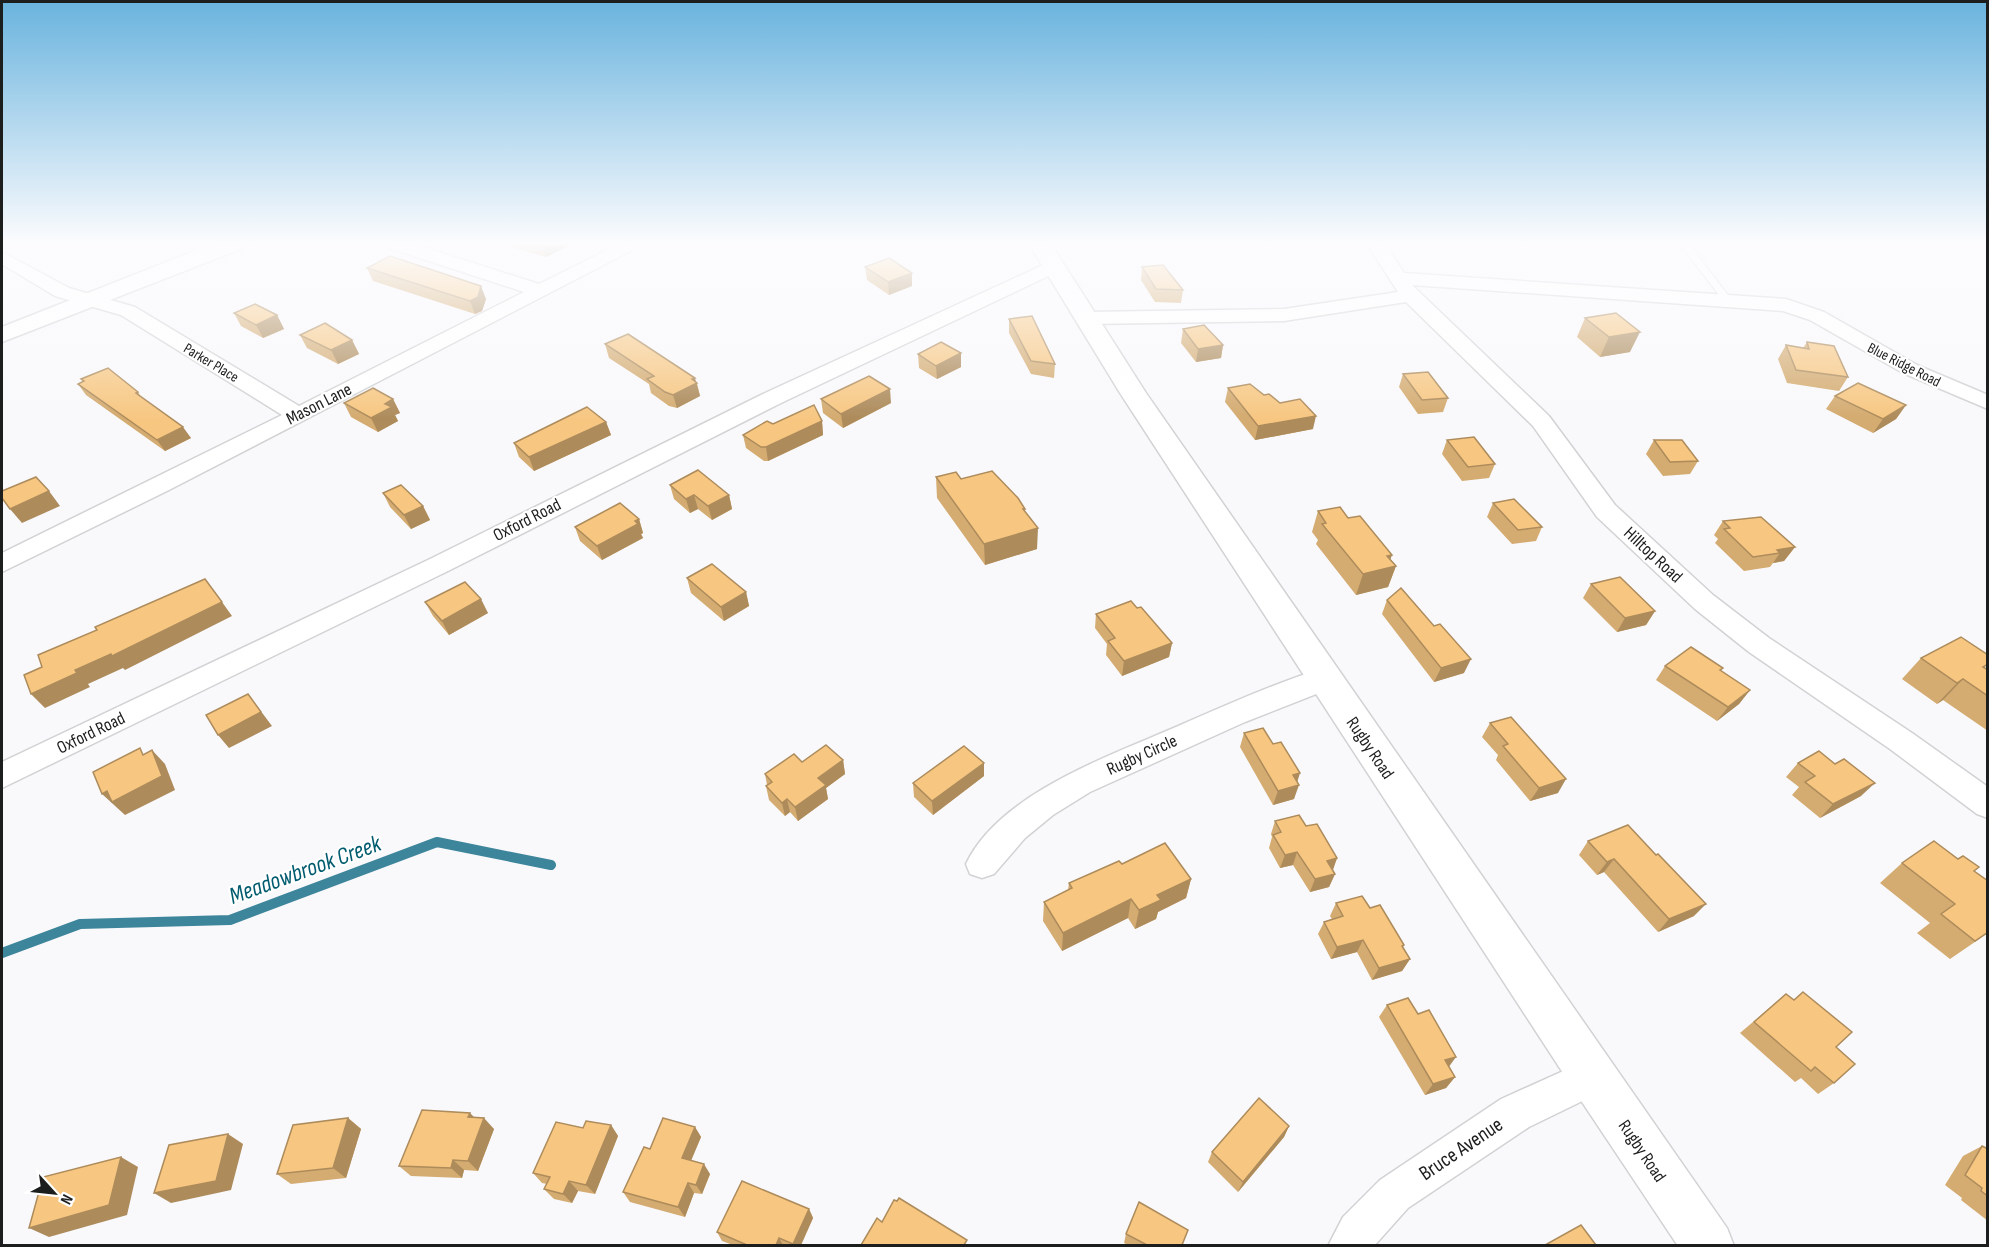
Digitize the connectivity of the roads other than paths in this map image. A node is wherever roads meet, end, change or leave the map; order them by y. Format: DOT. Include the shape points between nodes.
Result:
graph roads {
  1 [pos="84,302"];
  2 [pos="98,302"];
  3 [pos="515,302"];
  4 [pos="957,302"];
  5 [pos="1076,302"];
  6 [pos="1338,302"];
  7 [pos="1419,302"];
  8 [pos="1753,302"];
  9 [pos="1086,318"];
  10 [pos="2,335"];
  11 [pos="1988,403"];
  12 [pos="298,415"];
  13 [pos="2,563"];
  14 [pos="1324,679"];
  15 [pos="2,776"];
  16 [pos="1988,805"];
  17 [pos="982,864"];
  18 [pos="1592,1077"];
  19 [pos="1349,1245"];
  20 [pos="1708,1245"];
  1 -- 10 [label="street"];
  2 -- 12 [label="street, Parker Place" via="128,311"];
  3 -- 12 [label="street, Mason Lane"];
  4 -- 15 [label="street, Oxford Road" via="439,566"];
  5 -- 9 [label="street, Rugby Road"];
  6 -- 9 [label="street, Blue Ridge Road" via="1284,315"];
  7 -- 16 [label="street, Hilltop Road" via="1541,421 1606,511 1704,602"];
  8 -- 11 [label="street, Blue Ridge Road" via="1802,310 1910,369"];
  9 -- 14 [label="street, Rugby Road"];
  12 -- 13 [label="street, Mason Lane"];
  14 -- 17 [label="street, Rugby Circle" via="1079,783 1014,828"];
  14 -- 18 [label="street, Rugby Road"];
  18 -- 19 [label="street, Bruce Avenue" via="1515,1113 1394,1194"];
  18 -- 20 [label="street, Rugby Road"];
}
